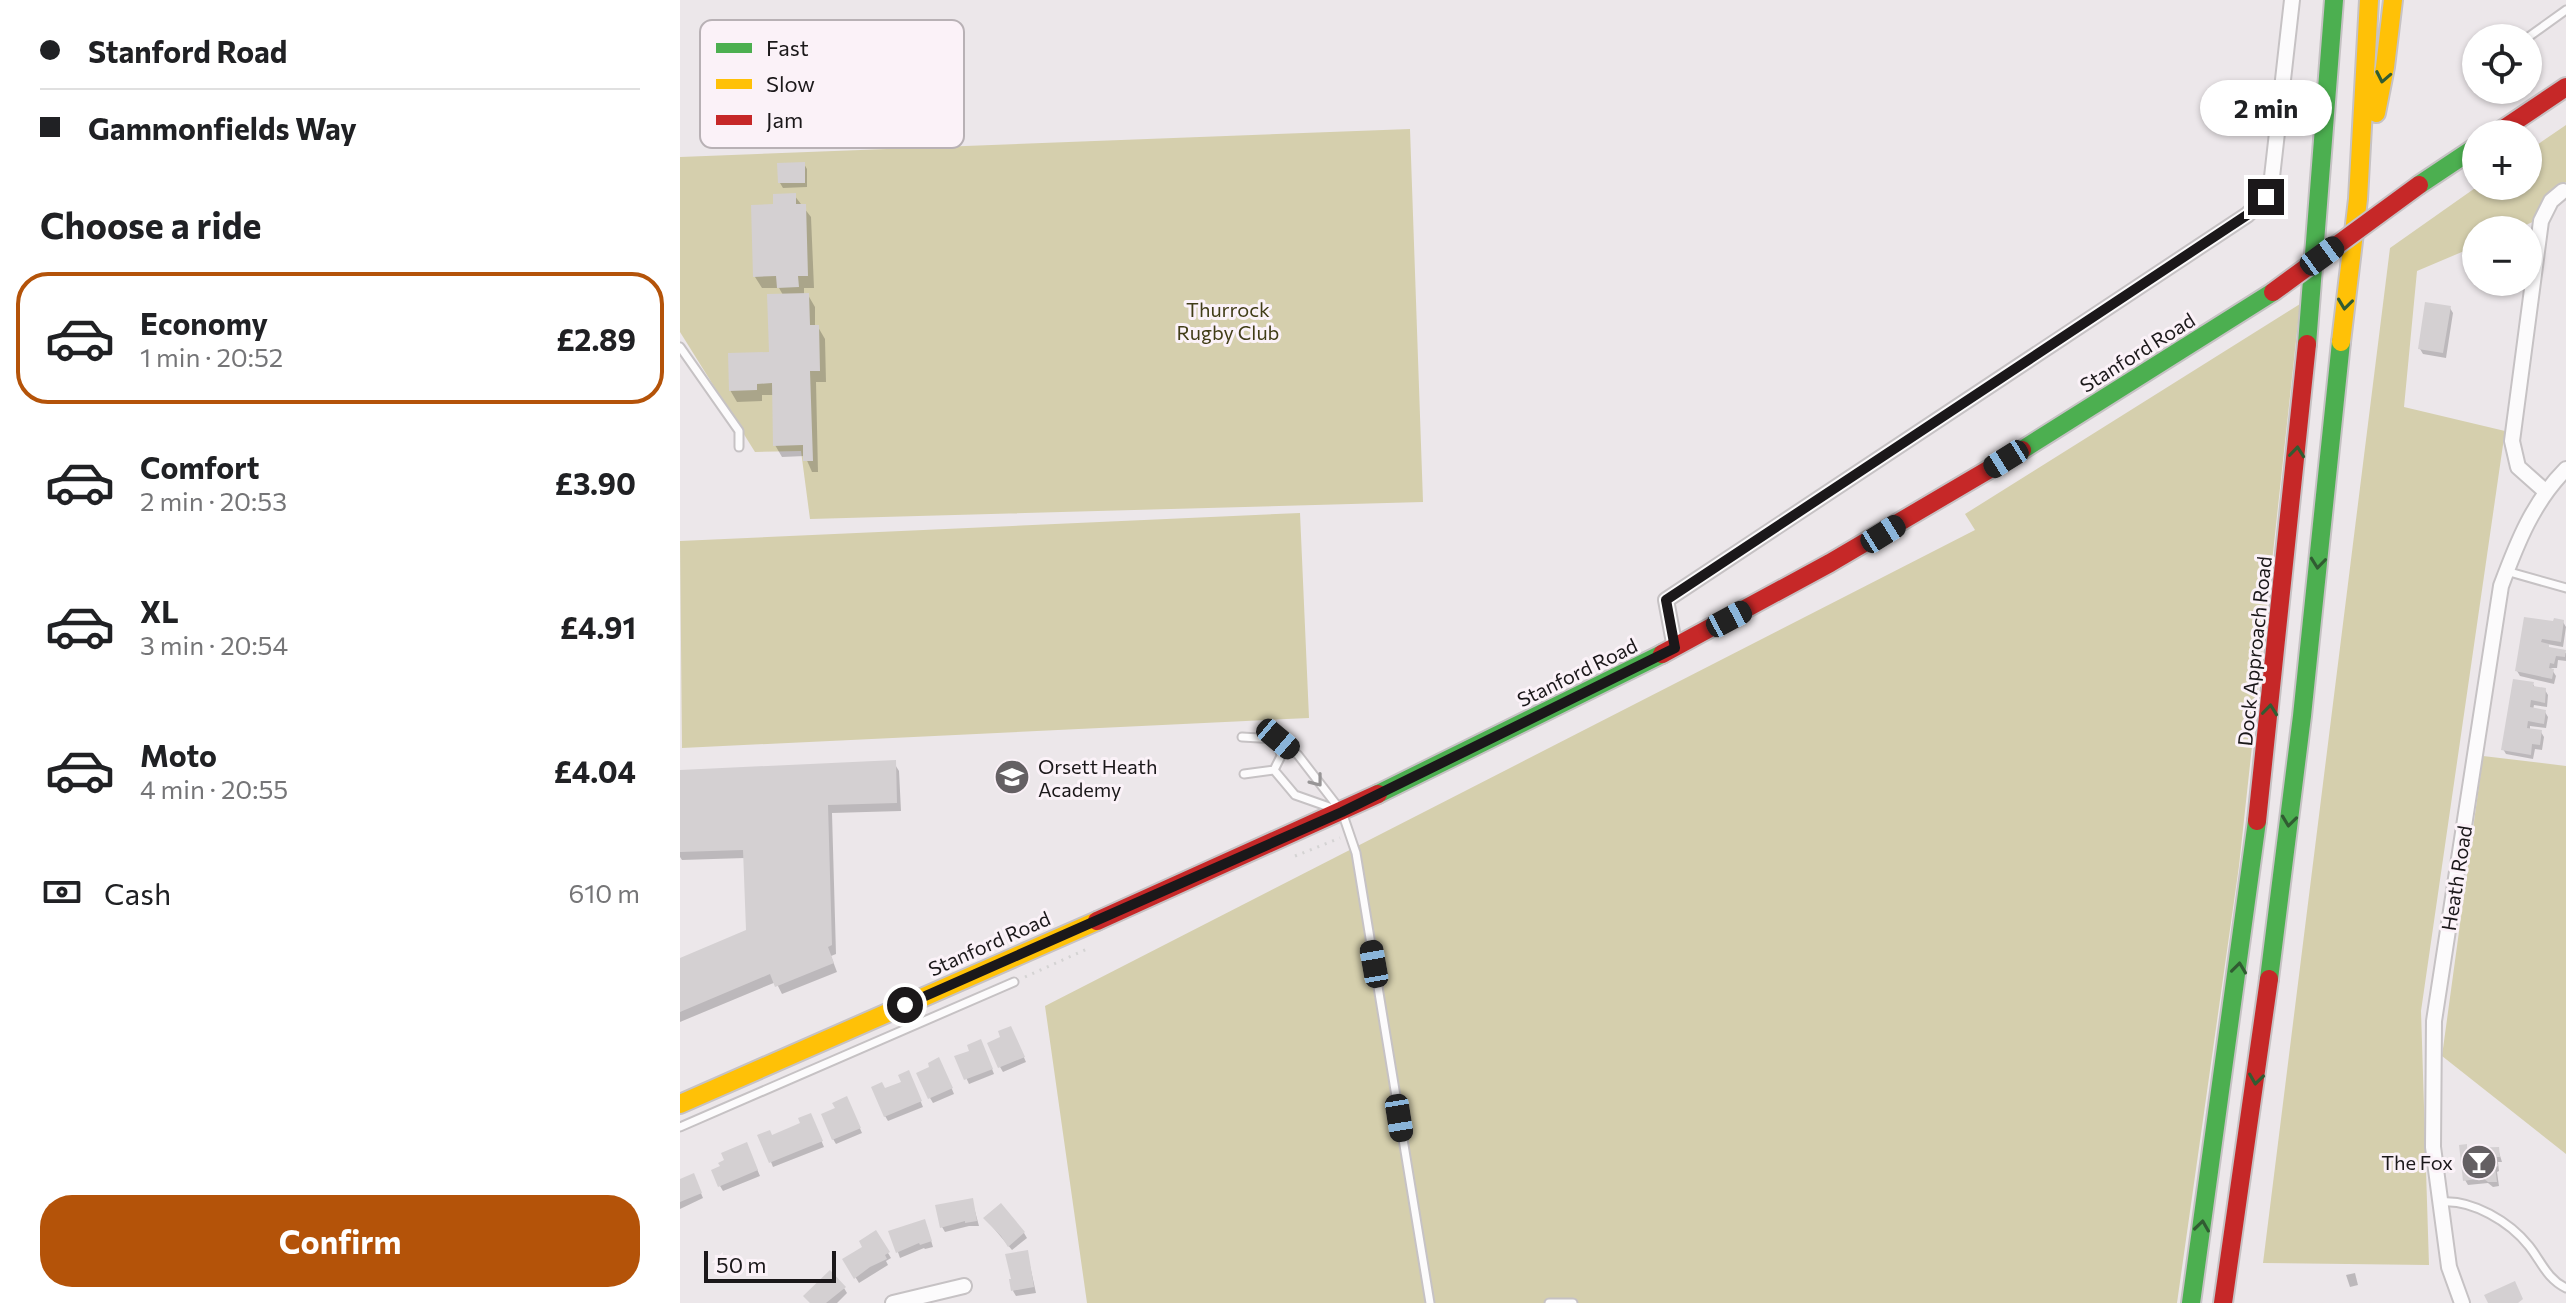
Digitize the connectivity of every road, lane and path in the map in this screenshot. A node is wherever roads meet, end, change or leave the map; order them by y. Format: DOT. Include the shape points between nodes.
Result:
graph roads {
  1 [pos="2292,0"];
  2 [pos="2334,0"];
  3 [pos="2369,0"];
  4 [pos="2393,0"];
  5 [pos="2566,10"];
  6 [pos="2542,27"];
  7 [pos="2566,87"];
  8 [pos="2517,120"];
  9 [pos="2462,156"];
  10 [pos="2563,191"];
  11 [pos="2358,199"];
  12 [pos="680,347"];
  13 [pos="739,447"];
  14 [pos="2566,469"];
  15 [pos="2545,491"];
  16 [pos="2506,571"];
  17 [pos="2566,588"];
  18 [pos="1675,648"];
  19 [pos="1242,737"];
  20 [pos="1278,739"];
  21 [pos="1274,770"];
  22 [pos="1244,774"];
  23 [pos="1342,812"];
  24 [pos="1014,982"];
  25 [pos="680,1104"];
  26 [pos="680,1127"];
  27 [pos="2441,1202"];
  28 [pos="964,1286"];
  29 [pos="2566,1288"];
  30 [pos="893,1303"];
  31 [pos="1430,1303"];
  32 [pos="1549,1303"];
  33 [pos="1573,1303"];
  34 [pos="2191,1303"];
  35 [pos="2223,1303"];
  36 [pos="2462,1303"];
  1 -- 18 [label="street" via="2266,197 2247,215 1666,600"];
  34 -- 2 [label="main road, Dock Approach Road, one-way" via="2270,710 2306,360"];
  3 -- 11 [label="main road"];
  4 -- 11 [label="main road, one-way"];
  5 -- 6 [label="lane"];
  7 -- 8 [label="main road"];
  9 -- 18 [label="main road, Stanford Road, bridge" via="2273,292 1862,547"];
  10 -- 15 [label="street" via="2541,221 2512,441 2518,467"];
  11 -- 35 [label="main road, one-way" via="2280,897"];
  12 -- 13 [label="lane" via="739,431"];
  14 -- 15 [label="street, Heath Road"];
  15 -- 16 [label="street, Heath Road"];
  16 -- 17 [label="lane"];
  16 -- 27 [label="street, Heath Road" via="2434,1021 2433,1147"];
  18 -- 23 [label="main road, Stanford Road"];
  19 -- 20 [label="lane"];
  20 -- 21 [label="lane" via="1281,756"];
  20 -- 23 [label="lane, one-way" via="1298,755"];
  21 -- 22 [label="lane"];
  21 -- 23 [label="lane" via="1295,795"];
  23 -- 25 [label="main road, Stanford Road"];
  23 -- 31 [label="lane" via="1356,853"];
  24 -- 26 [label="lane"];
  27 -- 29 [label="lane" via="2462,1203 2507,1224"];
  27 -- 36 [label="street, Heath Road" via="2449,1267"];
  28 -- 30 [label="street"];
  32 -- 33 [label="lane"];
}
